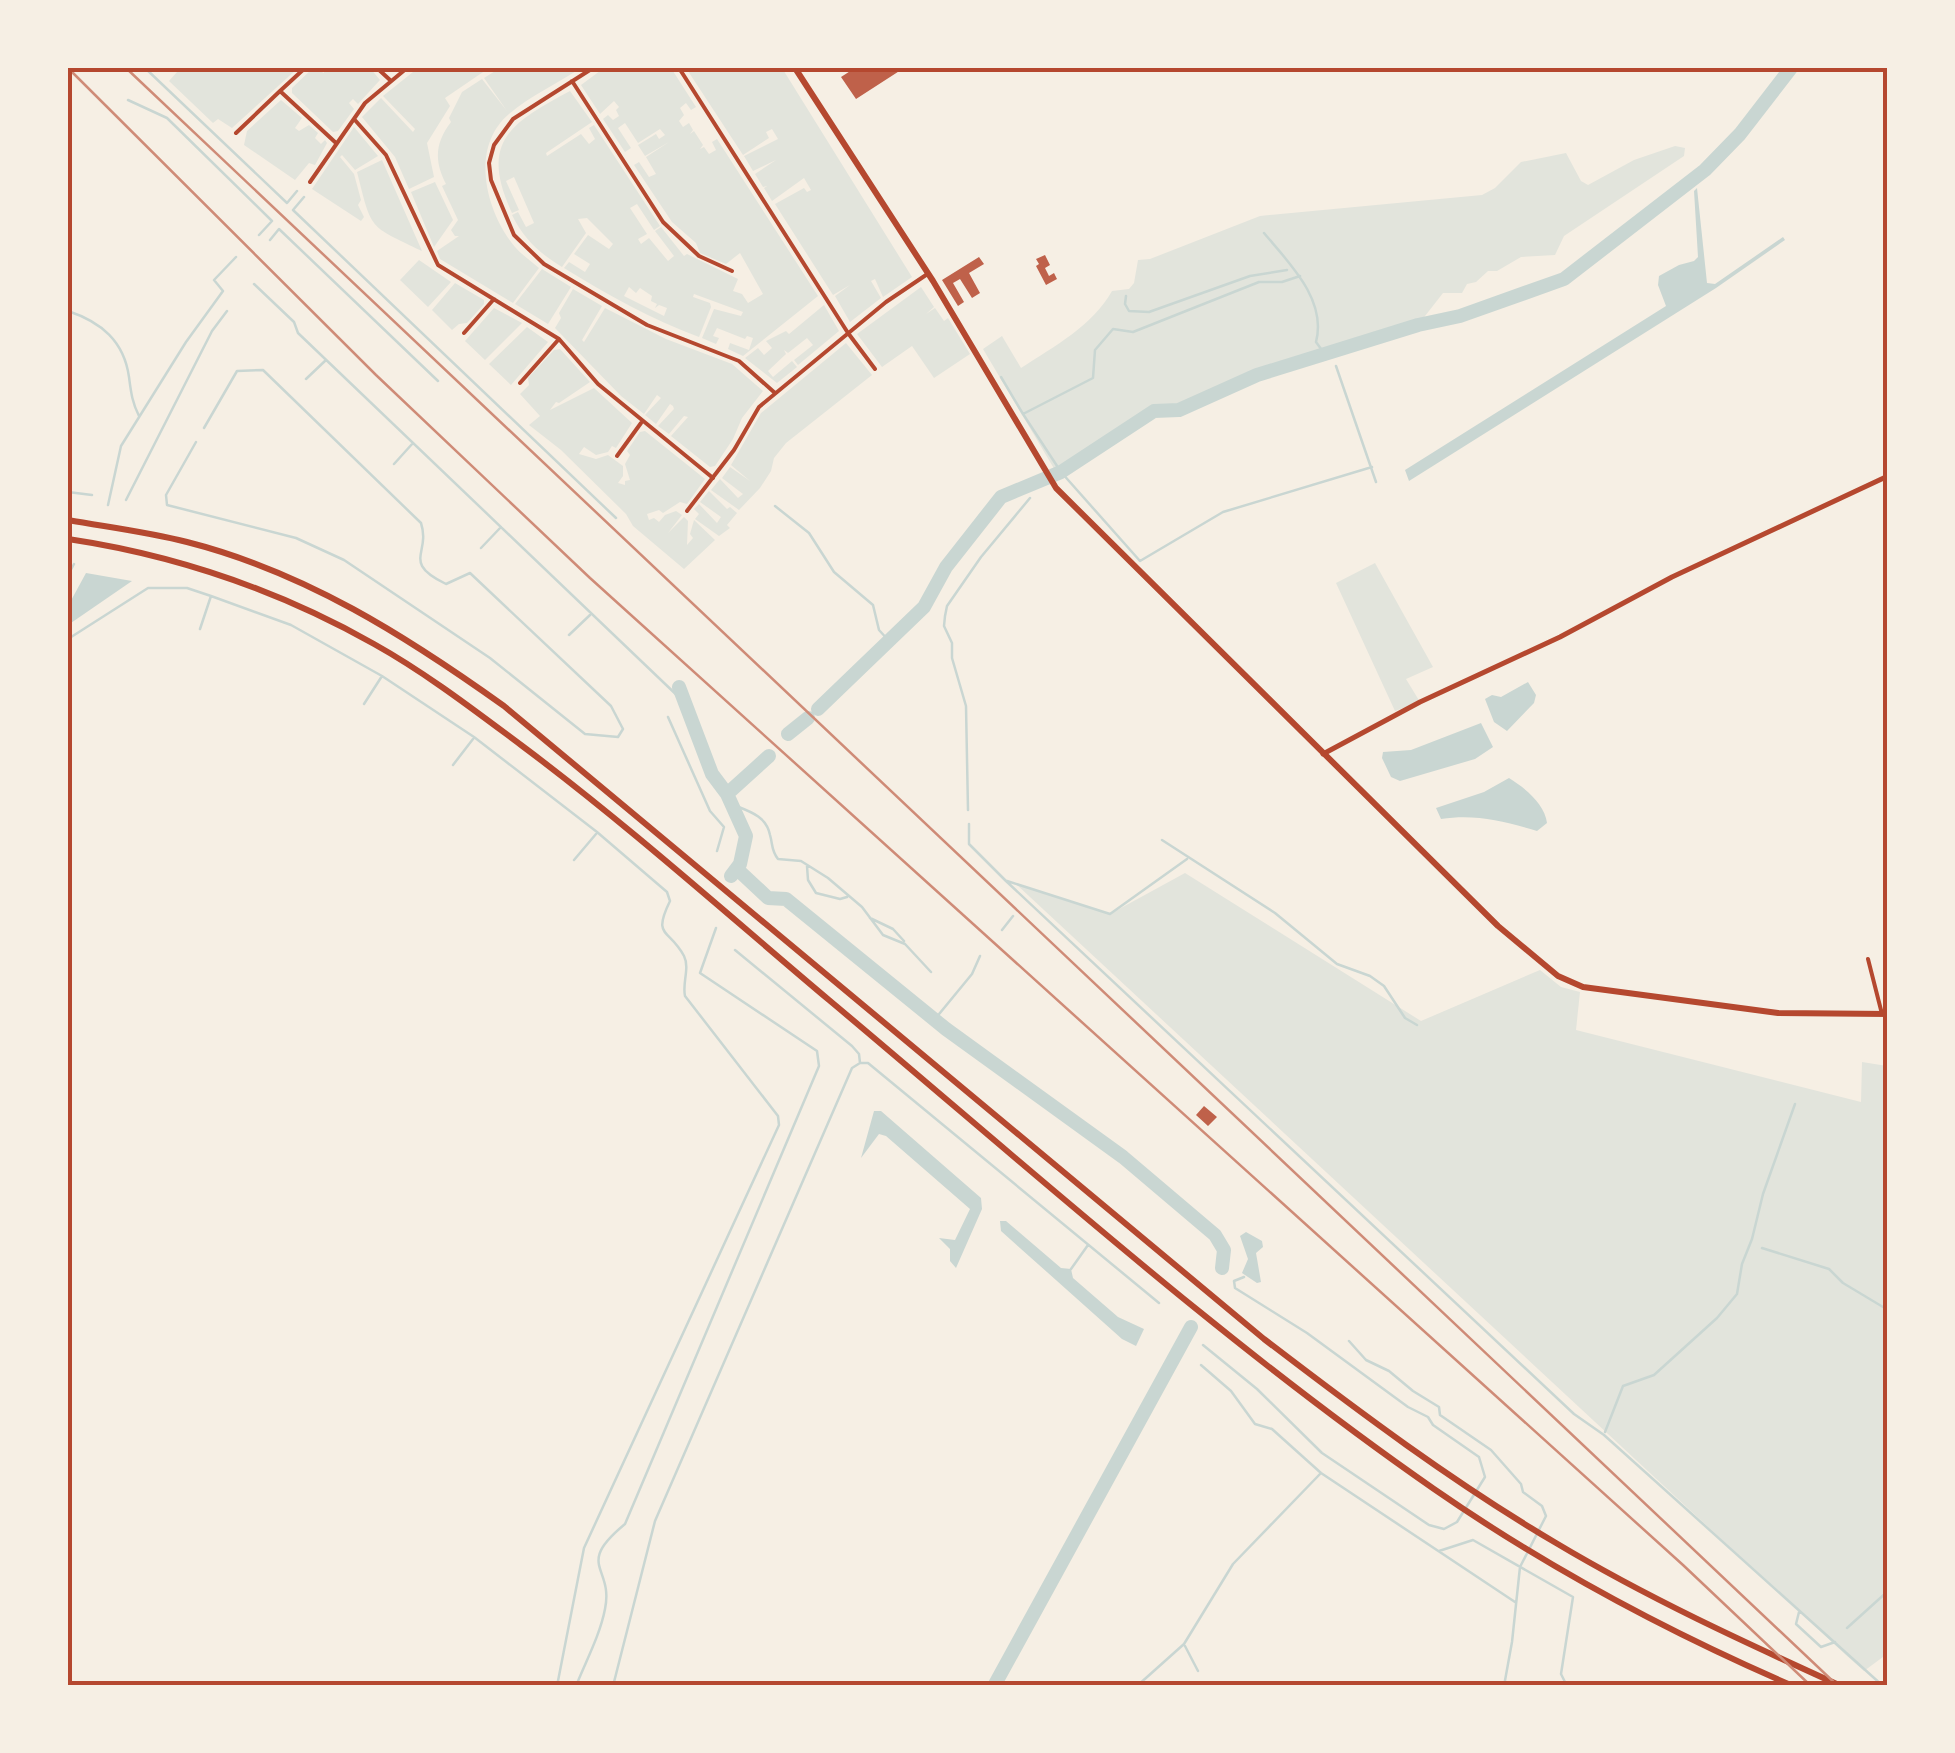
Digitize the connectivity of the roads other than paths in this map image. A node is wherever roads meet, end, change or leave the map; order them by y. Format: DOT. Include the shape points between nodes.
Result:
graph roads {
  1 [pos="305,68"];
  2 [pos="378,68"];
  3 [pos="407,68"];
  4 [pos="594,68"];
  5 [pos="679,68"];
  6 [pos="795,68"];
  7 [pos="390,80"];
  8 [pos="572,82"];
  9 [pos="280,91"];
  10 [pos="354,119"];
  11 [pos="236,133"];
  12 [pos="337,144"];
  13 [pos="310,182"];
  14 [pos="732,271"];
  15 [pos="928,274"];
  16 [pos="494,298"];
  17 [pos="848,333"];
  18 [pos="464,334"];
  19 [pos="558,339"];
  20 [pos="875,368"];
  21 [pos="520,383"];
  22 [pos="774,393"];
  23 [pos="642,421"];
  24 [pos="618,456"];
  25 [pos="1888,476"];
  26 [pos="714,478"];
  27 [pos="686,511"];
  28 [pos="68,520"];
  29 [pos="68,539"];
  30 [pos="1323,754"];
  31 [pos="1868,959"];
  32 [pos="1885,1014"];
  33 [pos="1793,1686"];
  34 [pos="1841,1686"];
  1 -- 9 [label="street"];
  2 -- 7 [label="street"];
  3 -- 7 [label="street"];
  4 -- 8 [label="street"];
  5 -- 17 [label="street"];
  6 -- 15 [label="main road"];
  7 -- 10 [label="street"];
  8 -- 14 [label="street" via="663,222 699,256"];
  8 -- 22 [label="street" via="513,119 494,145 491,180 514,235 544,264 647,324 739,361"];
  9 -- 11 [label="street"];
  9 -- 12 [label="street"];
  10 -- 12 [label="street"];
  10 -- 16 [label="street" via="386,155 438,265"];
  12 -- 13 [label="street"];
  15 -- 17 [label="street"];
  15 -- 30 [label="main road" via="1052,482"];
  16 -- 18 [label="street"];
  16 -- 19 [label="street"];
  17 -- 20 [label="street"];
  17 -- 22 [label="street"];
  19 -- 21 [label="street"];
  19 -- 23 [label="street"];
  22 -- 26 [label="street" via="747,422"];
  23 -- 24 [label="street"];
  23 -- 26 [label="street"];
  25 -- 30 [label="street"];
  26 -- 27 [label="street"];
  28 -- 34 [label="main road" via="188,542 260,565 358,610 435,656 1264,1339 1446,1474 1556,1544 1701,1622"];
  29 -- 33 [label="main road" via="246,585 374,644 429,678 573,784 1257,1358 1436,1491 1577,1578"];
  30 -- 32 [label="main road" via="1498,926 1568,982 1778,1013"];
  31 -- 32 [label="street"];
}
